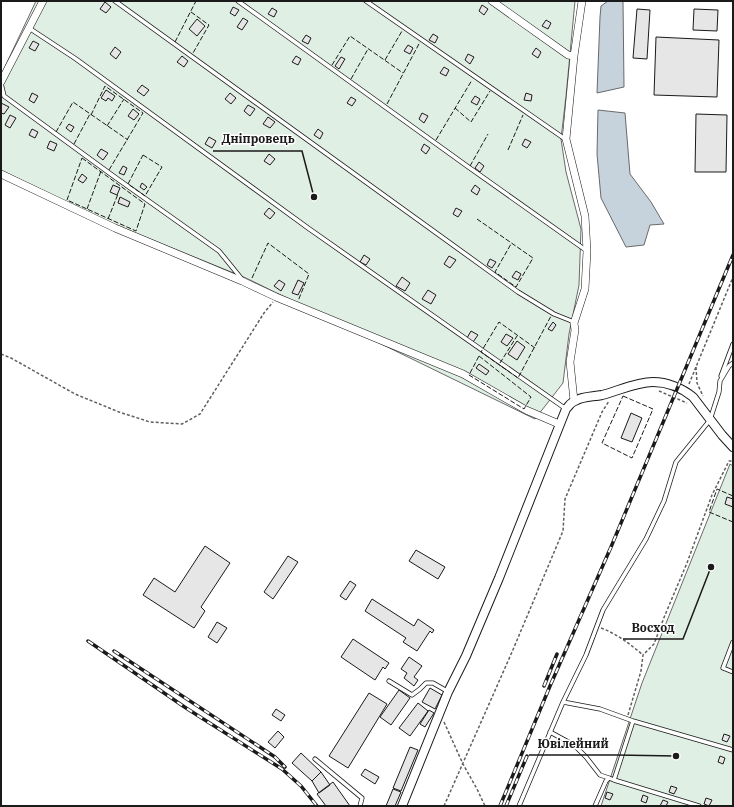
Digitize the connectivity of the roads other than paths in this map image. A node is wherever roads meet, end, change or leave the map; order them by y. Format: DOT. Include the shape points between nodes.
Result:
graph roads {
  1 [pos="43,1"];
  2 [pos="115,1"];
  3 [pos="238,1"];
  4 [pos="366,1"];
  5 [pos="492,1"];
  6 [pos="582,1"];
  7 [pos="29,28"];
  8 [pos="574,56"];
  9 [pos="1,83"];
  10 [pos="566,139"];
  11 [pos="1,174"];
  12 [pos="587,251"];
  13 [pos="242,281"];
  14 [pos="574,323"];
  15 [pos="733,344"];
  16 [pos="733,363"];
  17 [pos="720,381"];
  18 [pos="574,401"];
  19 [pos="566,408"];
  20 [pos="710,420"];
  21 [pos="559,424"];
  22 [pos="733,447"];
  23 [pos="733,642"];
  24 [pos="733,672"];
  25 [pos="389,681"];
  26 [pos="448,692"];
  27 [pos="563,702"];
  28 [pos="633,721"];
  29 [pos="550,732"];
  30 [pos="733,750"];
  31 [pos="315,759"];
  32 [pos="609,778"];
  33 [pos="614,780"];
  34 [pos="360,806"];
  35 [pos="402,806"];
  36 [pos="519,806"];
  37 [pos="595,806"];
  38 [pos="700,806"];
  1 -- 7 [label="street"];
  2 -- 14 [label="lane" via="518,292"];
  3 -- 12 [label="lane"];
  4 -- 10 [label="lane"];
  5 -- 8 [label="street" via="568,55"];
  6 -- 8 [label="street"];
  7 -- 9 [label="street"];
  7 -- 19 [label="lane" via="76,59 308,228"];
  8 -- 10 [label="street"];
  9 -- 13 [label="lane" via="4,96 219,251"];
  10 -- 12 [label="street" via="585,216"];
  11 -- 13 [label="street" via="115,228"];
  12 -- 14 [label="street" via="585,289"];
  13 -- 21 [label="street" via="463,374 526,410"];
  14 -- 18 [label="street" via="570,362"];
  15 -- 17 [label="lane"];
  16 -- 17 [label="lane"];
  17 -- 20 [label="lane"];
  18 -- 19 [label="street"];
  18 -- 20 [label="street" via="652,382 667,384 693,397"];
  19 -- 21 [label="street"];
  20 -- 22 [label="street"];
  20 -- 27 [label="lane" via="676,462 664,501 646,539 603,610 586,655"];
  21 -- 26 [label="street" via="499,578"];
  23 -- 24 [label="lane" via="723,668"];
  25 -- 26 [label="lane" via="412,695 426,683 433,683"];
  26 -- 35 [label="street"];
  27 -- 28 [label="lane" via="600,709"];
  27 -- 29 [label="lane"];
  28 -- 30 [label="lane"];
  28 -- 33 [label="lane"];
  29 -- 32 [label="lane" via="574,746 600,776"];
  29 -- 36 [label="lane"];
  31 -- 34 [label="lane" via="362,798"];
  32 -- 33 [label="lane"];
  32 -- 37 [label="lane"];
  33 -- 38 [label="lane"];
}
